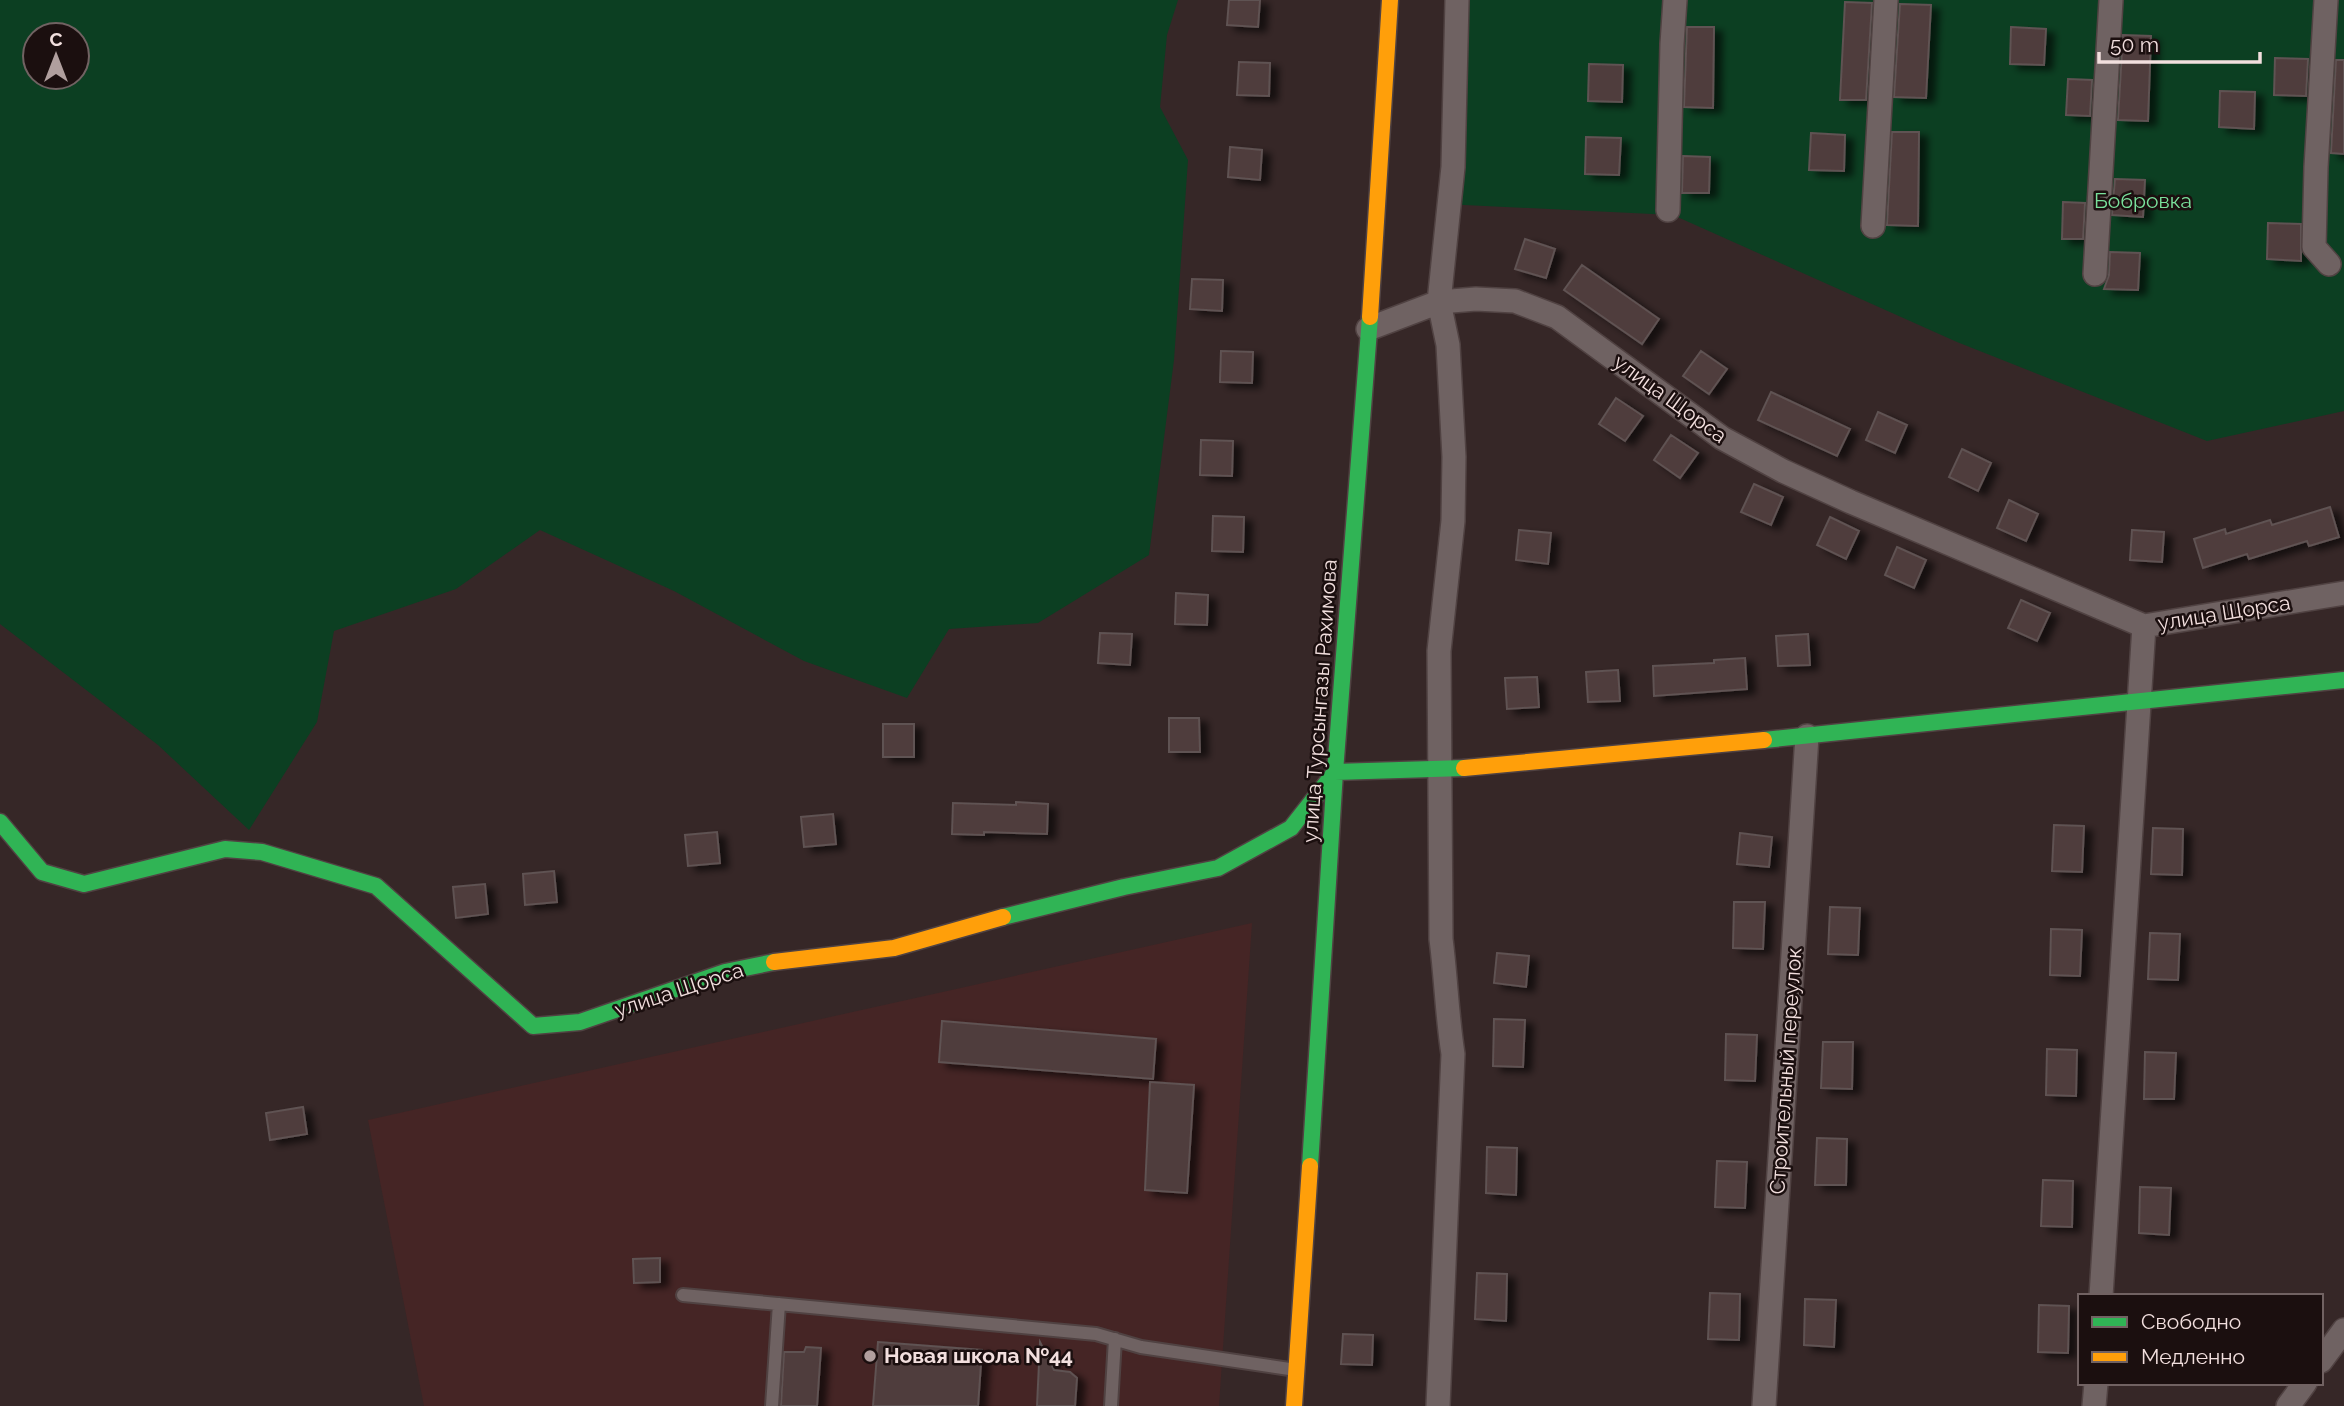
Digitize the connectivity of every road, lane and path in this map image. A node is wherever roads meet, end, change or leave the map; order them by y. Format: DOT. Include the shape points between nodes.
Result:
graph roads {
  1 [pos="1390,0"];
  2 [pos="1457,0"];
  3 [pos="1675,0"];
  4 [pos="1886,0"];
  5 [pos="2111,0"];
  6 [pos="2326,0"];
  7 [pos="1668,210"];
  8 [pos="1873,226"];
  9 [pos="2337,263"];
  10 [pos="2095,274"];
  11 [pos="1439,302"];
  12 [pos="1368,329"];
  13 [pos="2344,593"];
  14 [pos="2144,626"];
  15 [pos="2344,681"];
  16 [pos="2138,699"];
  17 [pos="1807,736"];
  18 [pos="1440,770"];
  19 [pos="1335,772"];
  20 [pos="0,822"];
  21 [pos="2101,1294"];
  22 [pos="683,1295"];
  23 [pos="779,1304"];
  24 [pos="2344,1330"];
  25 [pos="1115,1339"];
  26 [pos="2323,1358"];
  27 [pos="1296,1370"];
  28 [pos="2096,1385"];
  29 [pos="2304,1385"];
  30 [pos="772,1406"];
  31 [pos="1111,1406"];
  32 [pos="1294,1406"];
  33 [pos="1438,1406"];
  34 [pos="1765,1406"];
  35 [pos="2094,1406"];
  36 [pos="2288,1406"];
  1 -- 12 [label="street, улица Турсынгазы Рахимова"];
  2 -- 11 [label="street" via="1453,167"];
  3 -- 7 [label="street"];
  4 -- 8 [label="street"];
  5 -- 10 [label="street"];
  6 -- 9 [label="street" via="2314,247"];
  11 -- 12 [label="street, улица Щорса"];
  11 -- 14 [label="street, улица Щорса" via="1515,301 1557,317 1722,438 1783,471"];
  11 -- 18 [label="street" via="1448,345 1454,457 1453,521 1439,651"];
  12 -- 19 [label="street, улица Турсынгазы Рахимова"];
  13 -- 14 [label="street, улица Щорса"];
  14 -- 16 [label="street"];
  15 -- 16 [label="street"];
  16 -- 17 [label="street"];
  16 -- 21 [label="street"];
  17 -- 18 [label="street"];
  17 -- 34 [label="street, Строительный переулок"];
  18 -- 19 [label="street"];
  18 -- 33 [label="street" via="1441,939 1453,1054"];
  19 -- 20 [label="street, улица Щорса" via="1291,828 1218,868 990,920 894,948 724,972 580,1022 533,1026 376,886 262,852 225,849 85,884 42,872"];
  19 -- 27 [label="street, улица Турсынгазы Рахимова"];
  22 -- 23 [label="lane"];
  23 -- 25 [label="lane"];
  23 -- 30 [label="lane"];
  24 -- 26 [label="street"];
  25 -- 27 [label="lane"];
  25 -- 31 [label="lane"];
  27 -- 32 [label="street, улица Турсынгазы Рахимова"];
  28 -- 35 [label="street"];
  29 -- 36 [label="street"];
}
